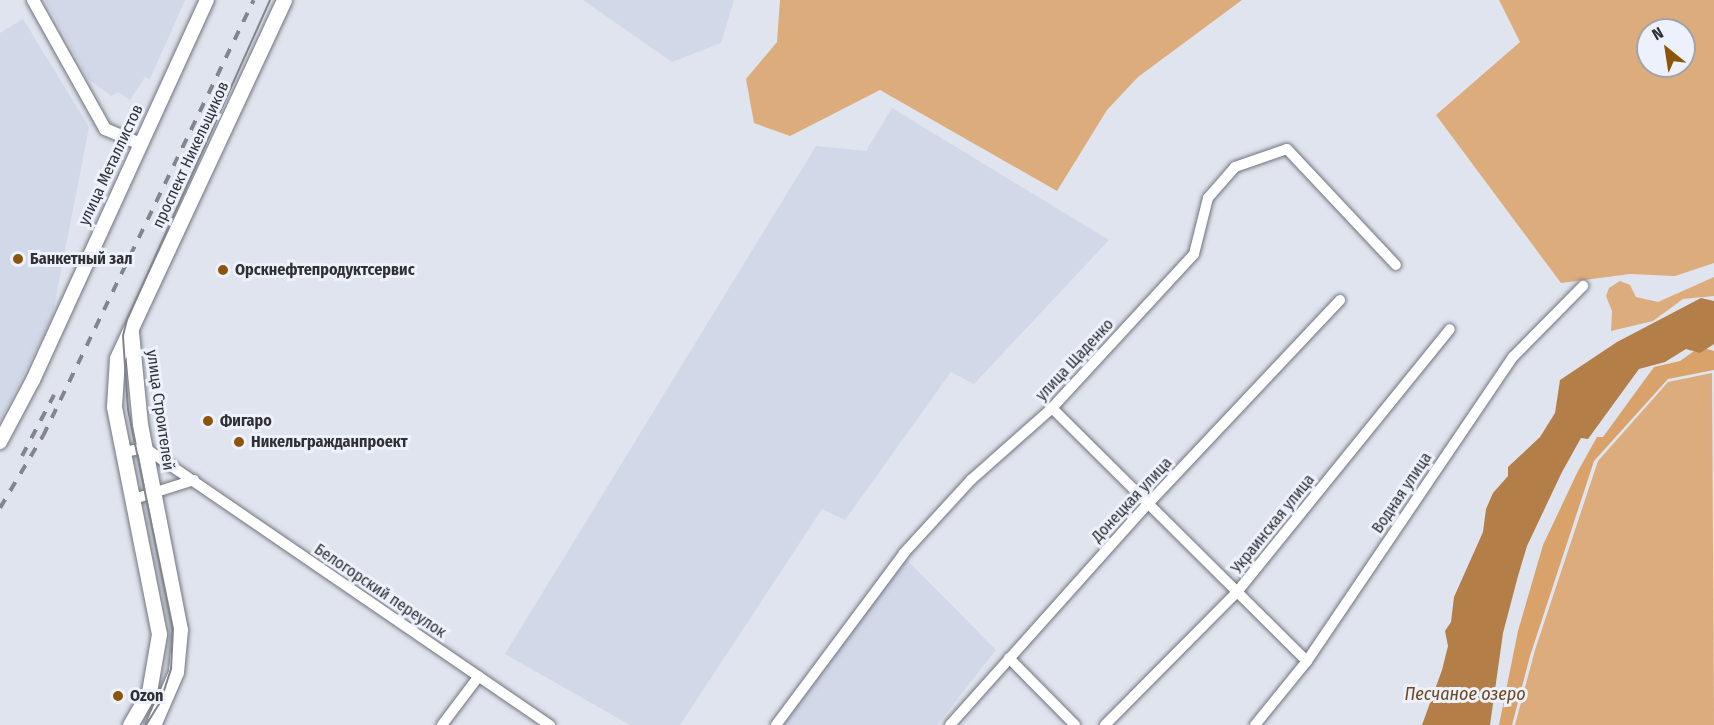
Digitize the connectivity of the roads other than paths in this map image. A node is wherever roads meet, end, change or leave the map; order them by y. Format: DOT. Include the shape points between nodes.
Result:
graph roads {
  1 [pos="33,0"];
  2 [pos="207,0"];
  3 [pos="284,0"];
  4 [pos="138,143"];
  5 [pos="1396,265"];
  6 [pos="1583,286"];
  7 [pos="1341,300"];
  8 [pos="131,326"];
  9 [pos="1450,329"];
  10 [pos="1052,408"];
  11 [pos="140,424"];
  12 [pos="119,429"];
  13 [pos="0,442"];
  14 [pos="145,448"];
  15 [pos="124,452"];
  16 [pos="194,480"];
  17 [pos="154,495"];
  18 [pos="134,499"];
  19 [pos="1146,506"];
  20 [pos="158,513"];
  21 [pos="139,519"];
  22 [pos="162,531"];
  23 [pos="142,535"];
  24 [pos="1236,592"];
  25 [pos="1009,658"];
  26 [pos="1307,661"];
  27 [pos="479,676"];
  28 [pos="130,725"];
  29 [pos="153,725"];
  30 [pos="442,725"];
  31 [pos="550,725"];
  32 [pos="776,725"];
  33 [pos="950,725"];
  34 [pos="1075,725"];
  35 [pos="1105,725"];
  36 [pos="1255,725"];
  1 -- 4 [label="street" via="105,129"];
  2 -- 4 [label="main road, улица Металлистов"];
  3 -- 8 [label="main road, проспект Никельщиков"];
  4 -- 13 [label="main road, улица Металлистов" via="33,380"];
  5 -- 10 [label="street, улица Щаденко" via="1287,149 1235,167 1208,198 1194,254"];
  6 -- 26 [label="street, Водная улица" via="1513,357"];
  7 -- 19 [label="street, Донецкая улица"];
  8 -- 11 [label="main road, улица Строителей"];
  8 -- 12 [label="main road, улица Строителей" via="114,377"];
  9 -- 24 [label="street, Украинская улица"];
  10 -- 19 [label="street"];
  10 -- 32 [label="street, улица Щаденко" via="972,480 903,553"];
  11 -- 12 [label="street"];
  11 -- 14 [label="main road, улица Строителей"];
  12 -- 15 [label="main road, улица Строителей"];
  14 -- 15 [label="street"];
  14 -- 16 [label="street, Белогорский переулок"];
  14 -- 17 [label="main road, улица Строителей"];
  15 -- 18 [label="main road, улица Строителей"];
  16 -- 17 [label="street"];
  16 -- 27 [label="street, Белогорский переулок"];
  17 -- 18 [label="street"];
  17 -- 20 [label="main road, улица Строителей"];
  18 -- 21 [label="main road, улица Строителей"];
  19 -- 24 [label="street"];
  19 -- 25 [label="street, Донецкая улица"];
  20 -- 21 [label="street"];
  20 -- 22 [label="main road, улица Строителей"];
  21 -- 23 [label="main road, улица Строителей"];
  22 -- 23 [label="street"];
  22 -- 29 [label="main road, улица Строителей" via="178,613 179,649 169,694"];
  23 -- 28 [label="main road, улица Строителей" via="159,634 149,692"];
  24 -- 26 [label="street"];
  24 -- 35 [label="street, Украинская улица"];
  25 -- 33 [label="street, Донецкая улица"];
  25 -- 34 [label="street"];
  26 -- 36 [label="street, Водная улица"];
  27 -- 30 [label="street"];
  27 -- 31 [label="street, Белогорский переулок"];
}
